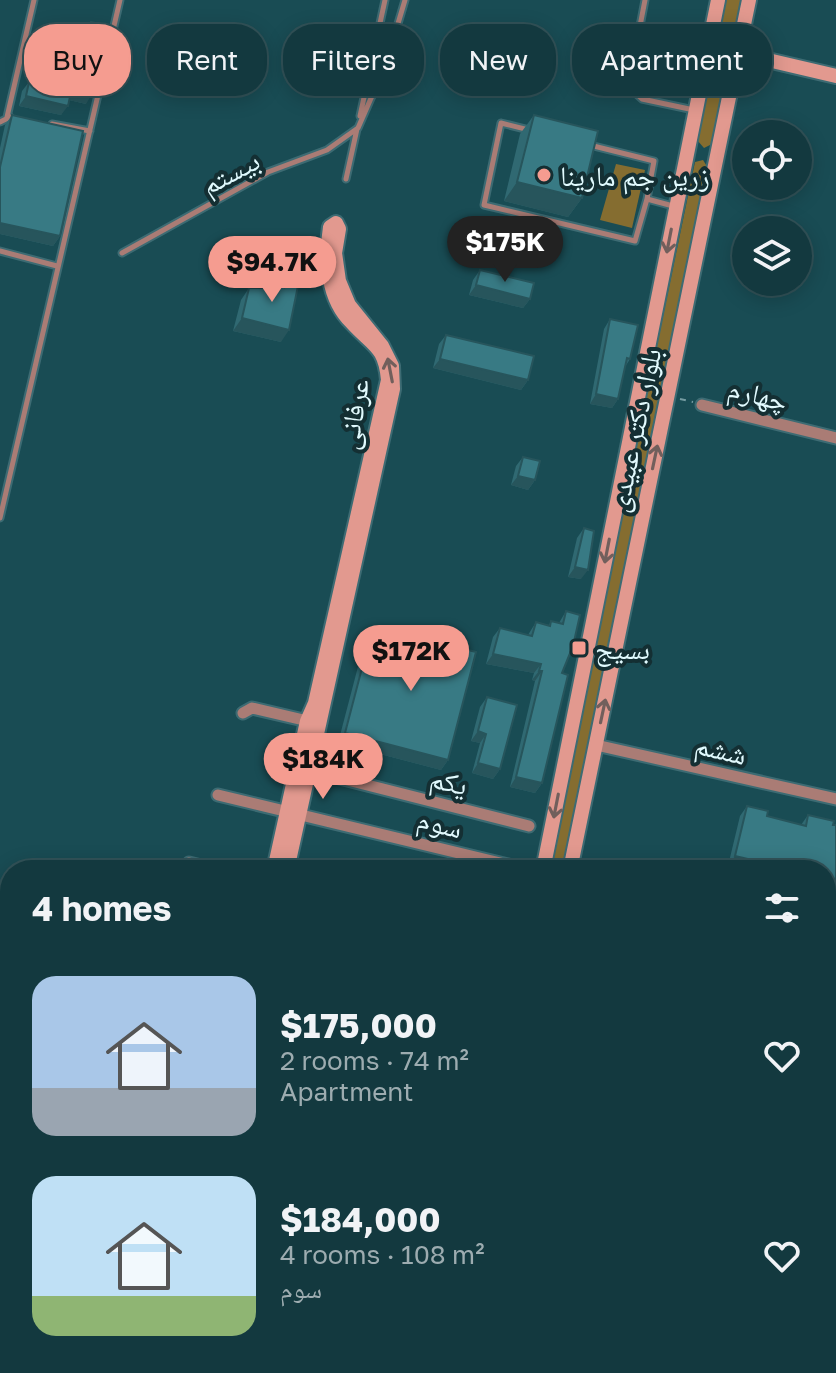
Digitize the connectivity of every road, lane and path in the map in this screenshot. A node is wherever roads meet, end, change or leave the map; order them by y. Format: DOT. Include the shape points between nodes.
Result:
graph roads {
  1 [pos="34,0"];
  2 [pos="120,0"];
  3 [pos="385,0"];
  4 [pos="405,0"];
  5 [pos="645,0"];
  6 [pos="718,0"];
  7 [pos="749,0"];
  8 [pos="744,24"];
  9 [pos="772,61"];
  10 [pos="836,76"];
  11 [pos="729,96"];
  12 [pos="696,110"];
  13 [pos="7,117"];
  14 [pos="21,119"];
  15 [pos="0,122"];
  16 [pos="49,124"];
  17 [pos="358,128"];
  18 [pos="90,131"];
  19 [pos="346,179"];
  20 [pos="647,199"];
  21 [pos="677,206"];
  22 [pos="0,251"];
  23 [pos="122,253"];
  24 [pos="57,266"];
  25 [pos="668,396"];
  26 [pos="702,405"];
  27 [pos="836,438"];
  28 [pos="0,518"];
  29 [pos="243,713"];
  30 [pos="313,722"];
  31 [pos="596,745"];
  32 [pos="303,769"];
  33 [pos="218,795"];
  34 [pos="836,799"];
  35 [pos="293,812"];
  36 [pos="529,826"];
  37 [pos="277,860"];
  38 [pos="288,860"];
  39 [pos="488,860"];
  40 [pos="545,860"];
  41 [pos="572,860"];
  1 -- 13 [label="lane"];
  2 -- 18 [label="lane"];
  3 -- 17 [label="lane"];
  4 -- 17 [label="lane" via="386,64"];
  5 -- 12 [label="lane" via="631,89 642,99"];
  6 -- 12 [label="main road, بلوار دکتر عبیدی"];
  7 -- 8 [label="main road, بلوار دکتر عبیدی"];
  9 -- 10 [label="main road"];
  11 -- 25 [label="main road, بلوار دکتر عبیدی"];
  12 -- 21 [label="main road, بلوار دکتر عبیدی"];
  13 -- 14 [label="lane"];
  13 -- 15 [label="lane"];
  16 -- 18 [label="lane"];
  17 -- 19 [label="lane"];
  17 -- 23 [label="lane, بیستم" via="327,150 268,172"];
  18 -- 24 [label="lane"];
  20 -- 20 [label="lane" via="654,161 501,123 484,205 635,241"];
  20 -- 21 [label="lane"];
  21 -- 40 [label="main road, بلوار دکتر عبیدی, one-way"];
  22 -- 24 [label="lane"];
  24 -- 28 [label="lane"];
  25 -- 26 [label="path, چهارم"];
  31 -- 25 [label="main road, بلوار دکتر عبیدی, one-way"];
  26 -- 27 [label="street, چهارم"];
  29 -- 30 [label="street" via="252,708"];
  30 -- 30 [label="main road, عرفانی, one-way" via="393,389 392,366 349,305 339,281 336,223 330,227 327,248 333,296 386,360 388,380"];
  30 -- 32 [label="main road, عرفانی"];
  31 -- 34 [label="street, ششم"];
  31 -- 41 [label="main road, بلوار دکتر عبیدی"];
  32 -- 35 [label="main road, عرفانی"];
  32 -- 36 [label="street, یکم"];
  33 -- 35 [label="street"];
  35 -- 37 [label="main road, عرفانی"];
  35 -- 38 [label="main road, عرفانی"];
  35 -- 39 [label="street, سوم"];
}
